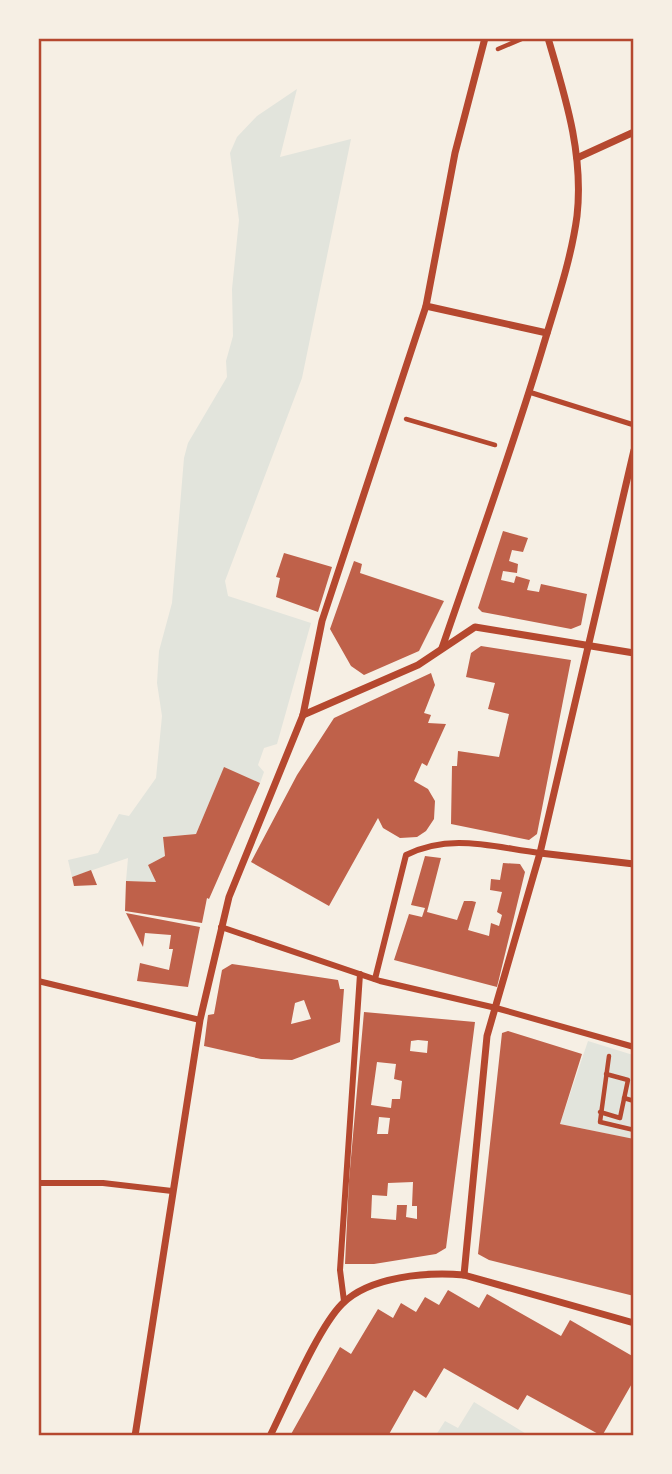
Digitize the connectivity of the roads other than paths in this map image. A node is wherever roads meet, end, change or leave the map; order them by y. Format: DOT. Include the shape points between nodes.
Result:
graph roads {
  1 [pos="485,38"];
  2 [pos="548,38"];
  3 [pos="634,132"];
  4 [pos="577,158"];
  5 [pos="426,306"];
  6 [pos="547,333"];
  7 [pos="530,392"];
  8 [pos="634,425"];
  9 [pos="634,450"];
  10 [pos="587,646"];
  11 [pos="442,648"];
  12 [pos="634,653"];
  13 [pos="303,715"];
  14 [pos="540,853"];
  15 [pos="634,864"];
  16 [pos="222,927"];
  17 [pos="360,974"];
  18 [pos="375,979"];
  19 [pos="38,981"];
  20 [pos="496,1008"];
  21 [pos="200,1020"];
  22 [pos="634,1047"];
  23 [pos="38,1183"];
  24 [pos="172,1191"];
  25 [pos="464,1275"];
  26 [pos="344,1301"];
  27 [pos="634,1323"];
  28 [pos="135,1436"];
  29 [pos="270,1436"];
  1 -- 5 [label="street" via="455,153"];
  2 -- 4 [label="street" via="572,116"];
  3 -- 4 [label="street"];
  4 -- 6 [label="street" via="577,215"];
  5 -- 6 [label="street"];
  5 -- 13 [label="street" via="322,621"];
  6 -- 7 [label="street"];
  7 -- 8 [label="lane"];
  7 -- 11 [label="street"];
  9 -- 10 [label="street"];
  10 -- 11 [label="street" via="475,627"];
  10 -- 12 [label="street"];
  10 -- 14 [label="street"];
  11 -- 13 [label="street" via="418,665"];
  13 -- 16 [label="street" via="229,897"];
  14 -- 15 [label="street"];
  14 -- 18 [label="street" via="458,842 436,843 406,855"];
  14 -- 20 [label="street"];
  16 -- 17 [label="street"];
  16 -- 21 [label="street"];
  17 -- 18 [label="street"];
  17 -- 26 [label="street" via="340,1270"];
  18 -- 20 [label="street"];
  19 -- 21 [label="street"];
  20 -- 22 [label="street"];
  20 -- 25 [label="street" via="486,1036"];
  21 -- 24 [label="street"];
  23 -- 24 [label="street" via="103,1183"];
  24 -- 28 [label="street"];
  25 -- 26 [label="street" via="382,1282"];
  25 -- 27 [label="street"];
  26 -- 29 [label="street"];
}
